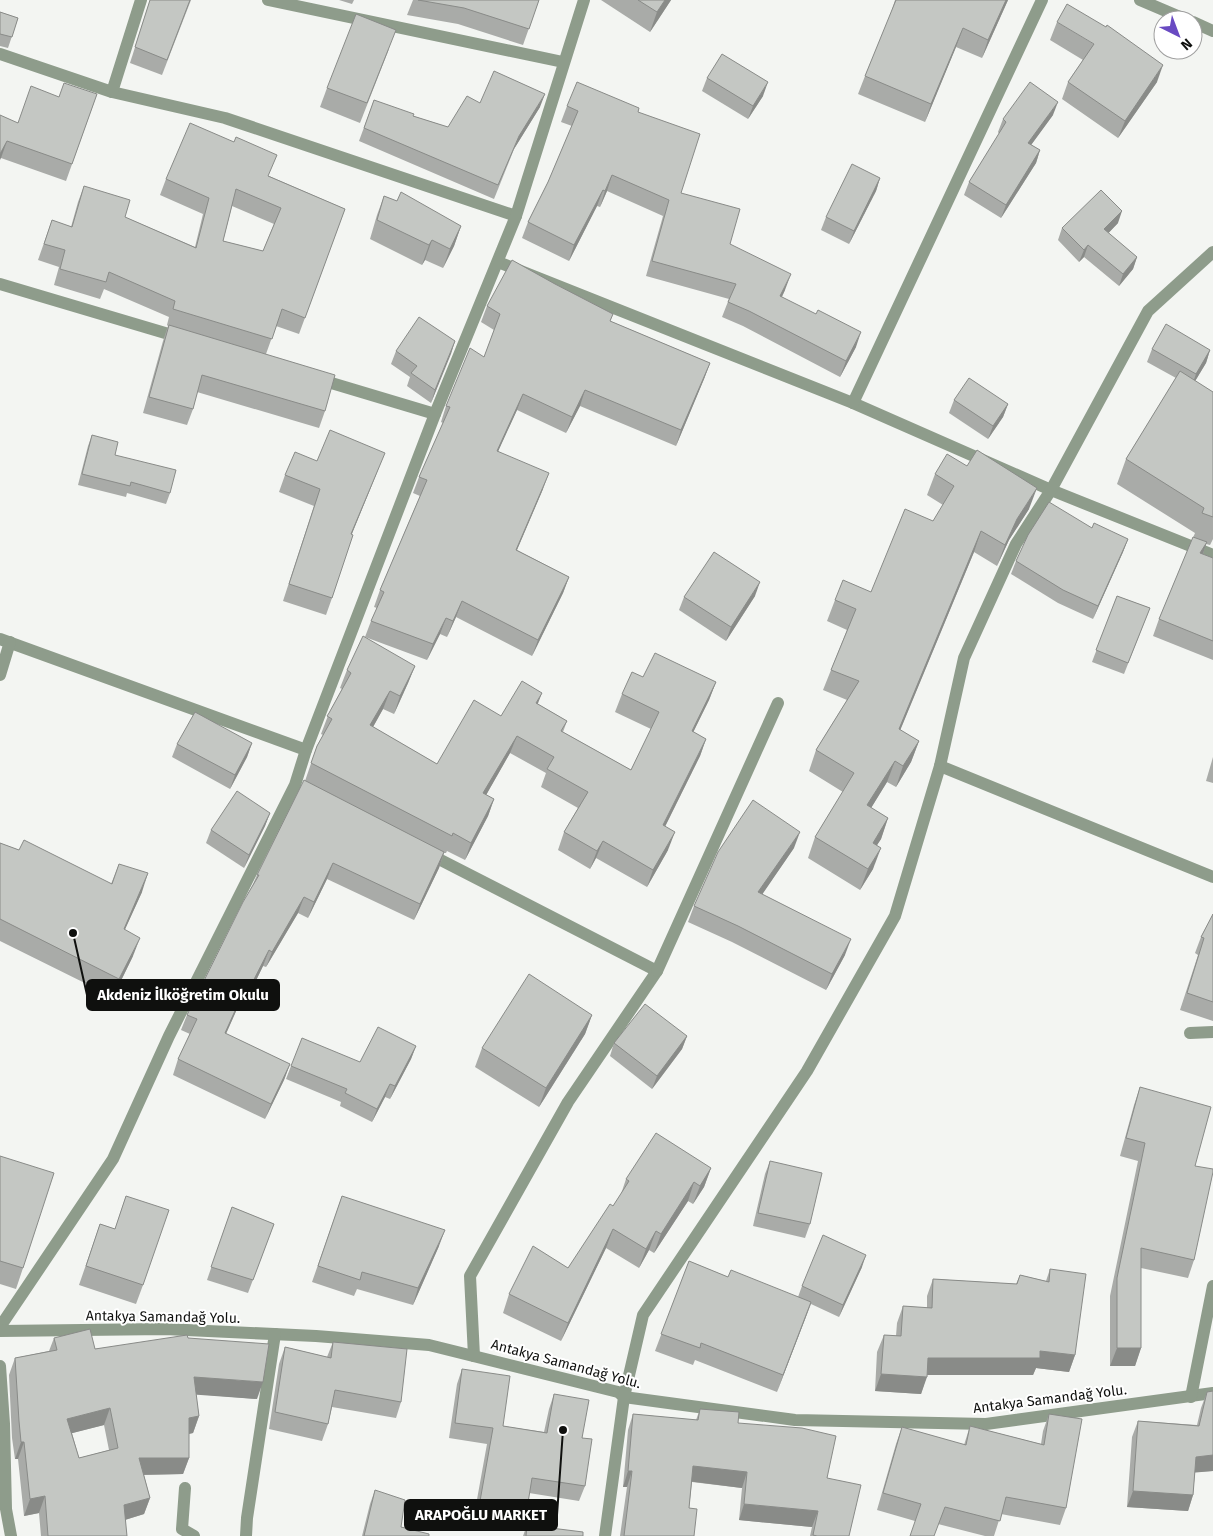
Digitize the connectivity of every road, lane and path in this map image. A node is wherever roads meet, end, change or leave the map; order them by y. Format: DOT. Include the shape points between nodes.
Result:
graph roads {
  1 [pos="141,0"];
  2 [pos="268,0"];
  3 [pos="584,0"];
  4 [pos="1042,0"];
  5 [pos="1140,0"];
  6 [pos="1164,10"];
  7 [pos="0,54"];
  8 [pos="563,62"];
  9 [pos="112,92"];
  10 [pos="516,216"];
  11 [pos="1213,252"];
  12 [pos="498,262"];
  13 [pos="0,284"];
  14 [pos="198,343"];
  15 [pos="302,374"];
  16 [pos="853,403"];
  17 [pos="434,414"];
  18 [pos="1052,490"];
  19 [pos="1213,555"];
  20 [pos="5,641"];
  21 [pos="0,675"];
  22 [pos="778,704"];
  23 [pos="306,750"];
  24 [pos="940,766"];
  25 [pos="419,848"];
  26 [pos="1213,877"];
  27 [pos="657,971"];
  28 [pos="1213,1032"];
  29 [pos="1190,1033"];
  30 [pos="1213,1286"];
  31 [pos="0,1329"];
  32 [pos="275,1334"];
  33 [pos="474,1356"];
  34 [pos="0,1366"];
  35 [pos="1213,1393"];
  36 [pos="624,1397"];
  37 [pos="1191,1397"];
  38 [pos="185,1488"];
  39 [pos="11,1536"];
  40 [pos="194,1536"];
  41 [pos="246,1536"];
  42 [pos="605,1536"];
  1 -- 9 [label="street"];
  2 -- 8 [label="street"];
  3 -- 8 [label="street"];
  4 -- 16 [label="street"];
  5 -- 6 [label="street"];
  7 -- 9 [label="street"];
  8 -- 10 [label="street"];
  9 -- 10 [label="street" via="225,118"];
  10 -- 12 [label="street"];
  11 -- 18 [label="street" via="1148,311"];
  12 -- 16 [label="street"];
  12 -- 17 [label="street"];
  13 -- 14 [label="street"];
  15 -- 17 [label="street"];
  16 -- 18 [label="street"];
  17 -- 23 [label="street"];
  18 -- 19 [label="street"];
  18 -- 24 [label="street" via="1016,544 964,658"];
  20 -- 21 [label="street"];
  20 -- 23 [label="street"];
  22 -- 27 [label="street"];
  23 -- 31 [label="street" via="299,787 170,1036 113,1159"];
  24 -- 26 [label="street"];
  24 -- 36 [label="street" via="895,916 807,1070 644,1315"];
  25 -- 27 [label="street"];
  27 -- 33 [label="street" via="568,1102 470,1276"];
  28 -- 29 [label="street"];
  30 -- 37 [label="street"];
  31 -- 32 [label="street, Antakya Samandağ Yolu." via="165,1329"];
  32 -- 33 [label="street, Antakya Samandağ Yolu." via="429,1345"];
  32 -- 41 [label="street"];
  33 -- 36 [label="street, Antakya Samandağ Yolu." via="618,1392"];
  34 -- 39 [label="street" via="6,1509"];
  35 -- 37 [label="street, Antakya Samandağ Yolu."];
  36 -- 37 [label="street, Antakya Samandağ Yolu." via="795,1420 986,1424"];
  36 -- 42 [label="street"];
  38 -- 40 [label="street" via="182,1529"];
}
